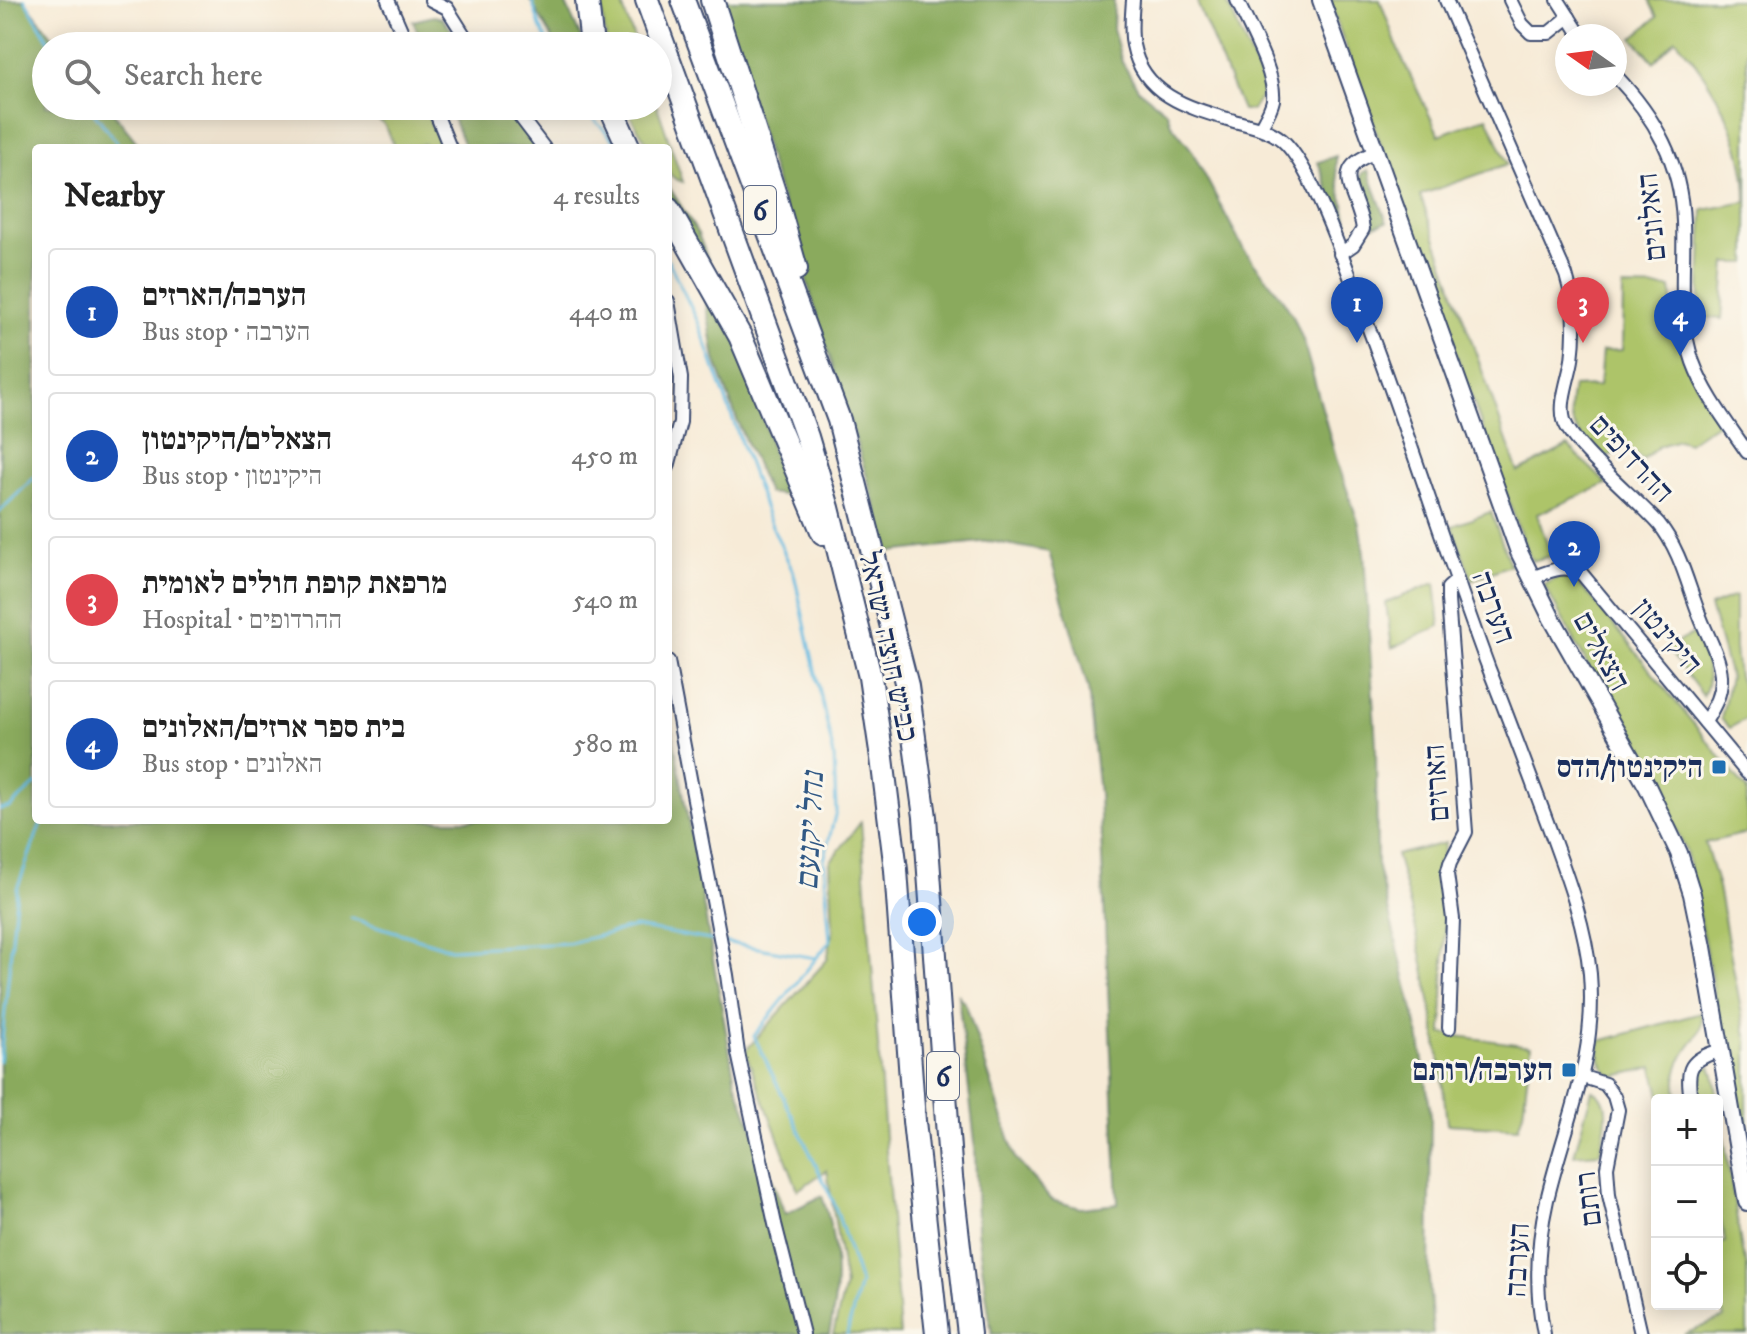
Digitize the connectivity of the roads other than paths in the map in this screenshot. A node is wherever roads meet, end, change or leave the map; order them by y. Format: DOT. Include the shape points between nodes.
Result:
graph roads {
  1 [pos="388,0"];
  2 [pos="431,0"];
  3 [pos="587,0"];
  4 [pos="647,0"];
  5 [pos="683,0"];
  6 [pos="712,0"];
  7 [pos="1133,0"];
  8 [pos="1237,0"];
  9 [pos="1321,0"];
  10 [pos="1446,0"];
  11 [pos="1510,0"];
  12 [pos="1558,0"];
  13 [pos="1569,17"];
  14 [pos="1573,24"];
  15 [pos="402,32"];
  16 [pos="462,32"];
  17 [pos="590,32"];
  18 [pos="659,32"];
  19 [pos="672,68"];
  20 [pos="1627,90"];
  21 [pos="439,120"];
  22 [pos="523,120"];
  23 [pos="616,120"];
  24 [pos="1260,128"];
  25 [pos="448,144"];
  26 [pos="541,144"];
  27 [pos="627,144"];
  28 [pos="1376,152"];
  29 [pos="672,216"];
  30 [pos="1340,254"];
  31 [pos="672,325"];
  32 [pos="839,420"];
  33 [pos="672,452"];
  34 [pos="1747,452"];
  35 [pos="1532,578"];
  36 [pos="1456,581"];
  37 [pos="850,593"];
  38 [pos="672,682"];
  39 [pos="1705,722"];
  40 [pos="1747,773"];
  41 [pos="1449,1028"];
  42 [pos="1721,1050"];
  43 [pos="1583,1077"];
  44 [pos="1690,1094"];
  45 [pos="1747,1202"];
  46 [pos="803,1334"];
  47 [pos="937,1334"];
  48 [pos="969,1334"];
  49 [pos="1544,1334"];
  50 [pos="1641,1334"];
  1 -- 15 [label="street"];
  2 -- 16 [label="street" via="447,8"];
  3 -- 17 [label="highway"];
  4 -- 18 [label="highway, כביש חוצה ישראל / 6"];
  5 -- 32 [label="highway, כביש חוצה ישראל / 6"];
  6 -- 32 [label="highway"];
  7 -- 24 [label="street, הערבה" via="1132,42 1139,64 1159,91 1199,111"];
  8 -- 24 [label="street" via="1272,80 1273,98"];
  9 -- 28 [label="street, הצאלים"];
  10 -- 39 [label="street, ההרדופים" via="1573,297 1564,420 1668,537 1720,663 1720,691"];
  11 -- 13 [label="street" via="1531,33 1549,33"];
  12 -- 13 [label="street"];
  13 -- 14 [label="street"];
  19 -- 37 [label="highway, כביש חוצה ישראל / 6" via="807,437"];
  20 -- 34 [label="street, האלונים" via="1657,127 1676,172 1683,223 1683,318 1693,362"];
  21 -- 25 [label="street"];
  22 -- 26 [label="street"];
  23 -- 27 [label="highway"];
  24 -- 30 [label="street, הערבה" via="1294,153"];
  28 -- 30 [label="street" via="1347,171 1363,229"];
  28 -- 35 [label="street, הצאלים"];
  29 -- 37 [label="highway" via="740,336"];
  30 -- 36 [label="street, הערבה"];
  31 -- 33 [label="street" via="681,378 680,422"];
  32 -- 48 [label="highway, כביש חוצה ישראל / 6" via="907,686 918,757 951,1177"];
  35 -- 39 [label="street, היקינטון" via="1563,567 1582,574"];
  35 -- 42 [label="street, הצאלים" via="1679,853 1701,934"];
  36 -- 41 [label="street, הארזים" via="1448,588 1448,600 1466,832 1447,874 1453,919"];
  36 -- 43 [label="street, הערבה" via="1575,898 1590,972"];
  37 -- 47 [label="highway, כביש חוצה ישראל / 6" via="870,677 895,856 914,1121"];
  38 -- 46 [label="street" via="738,1053"];
  39 -- 40 [label="street, היקינטון"];
  42 -- 44 [label="street" via="1694,1061 1689,1069"];
  42 -- 45 [label="street, הצאלים"];
  43 -- 49 [label="street, הערבה" via="1542,1231 1538,1264"];
  43 -- 50 [label="street, רותם" via="1605,1084 1618,1110 1607,1167 1609,1195"];
}
